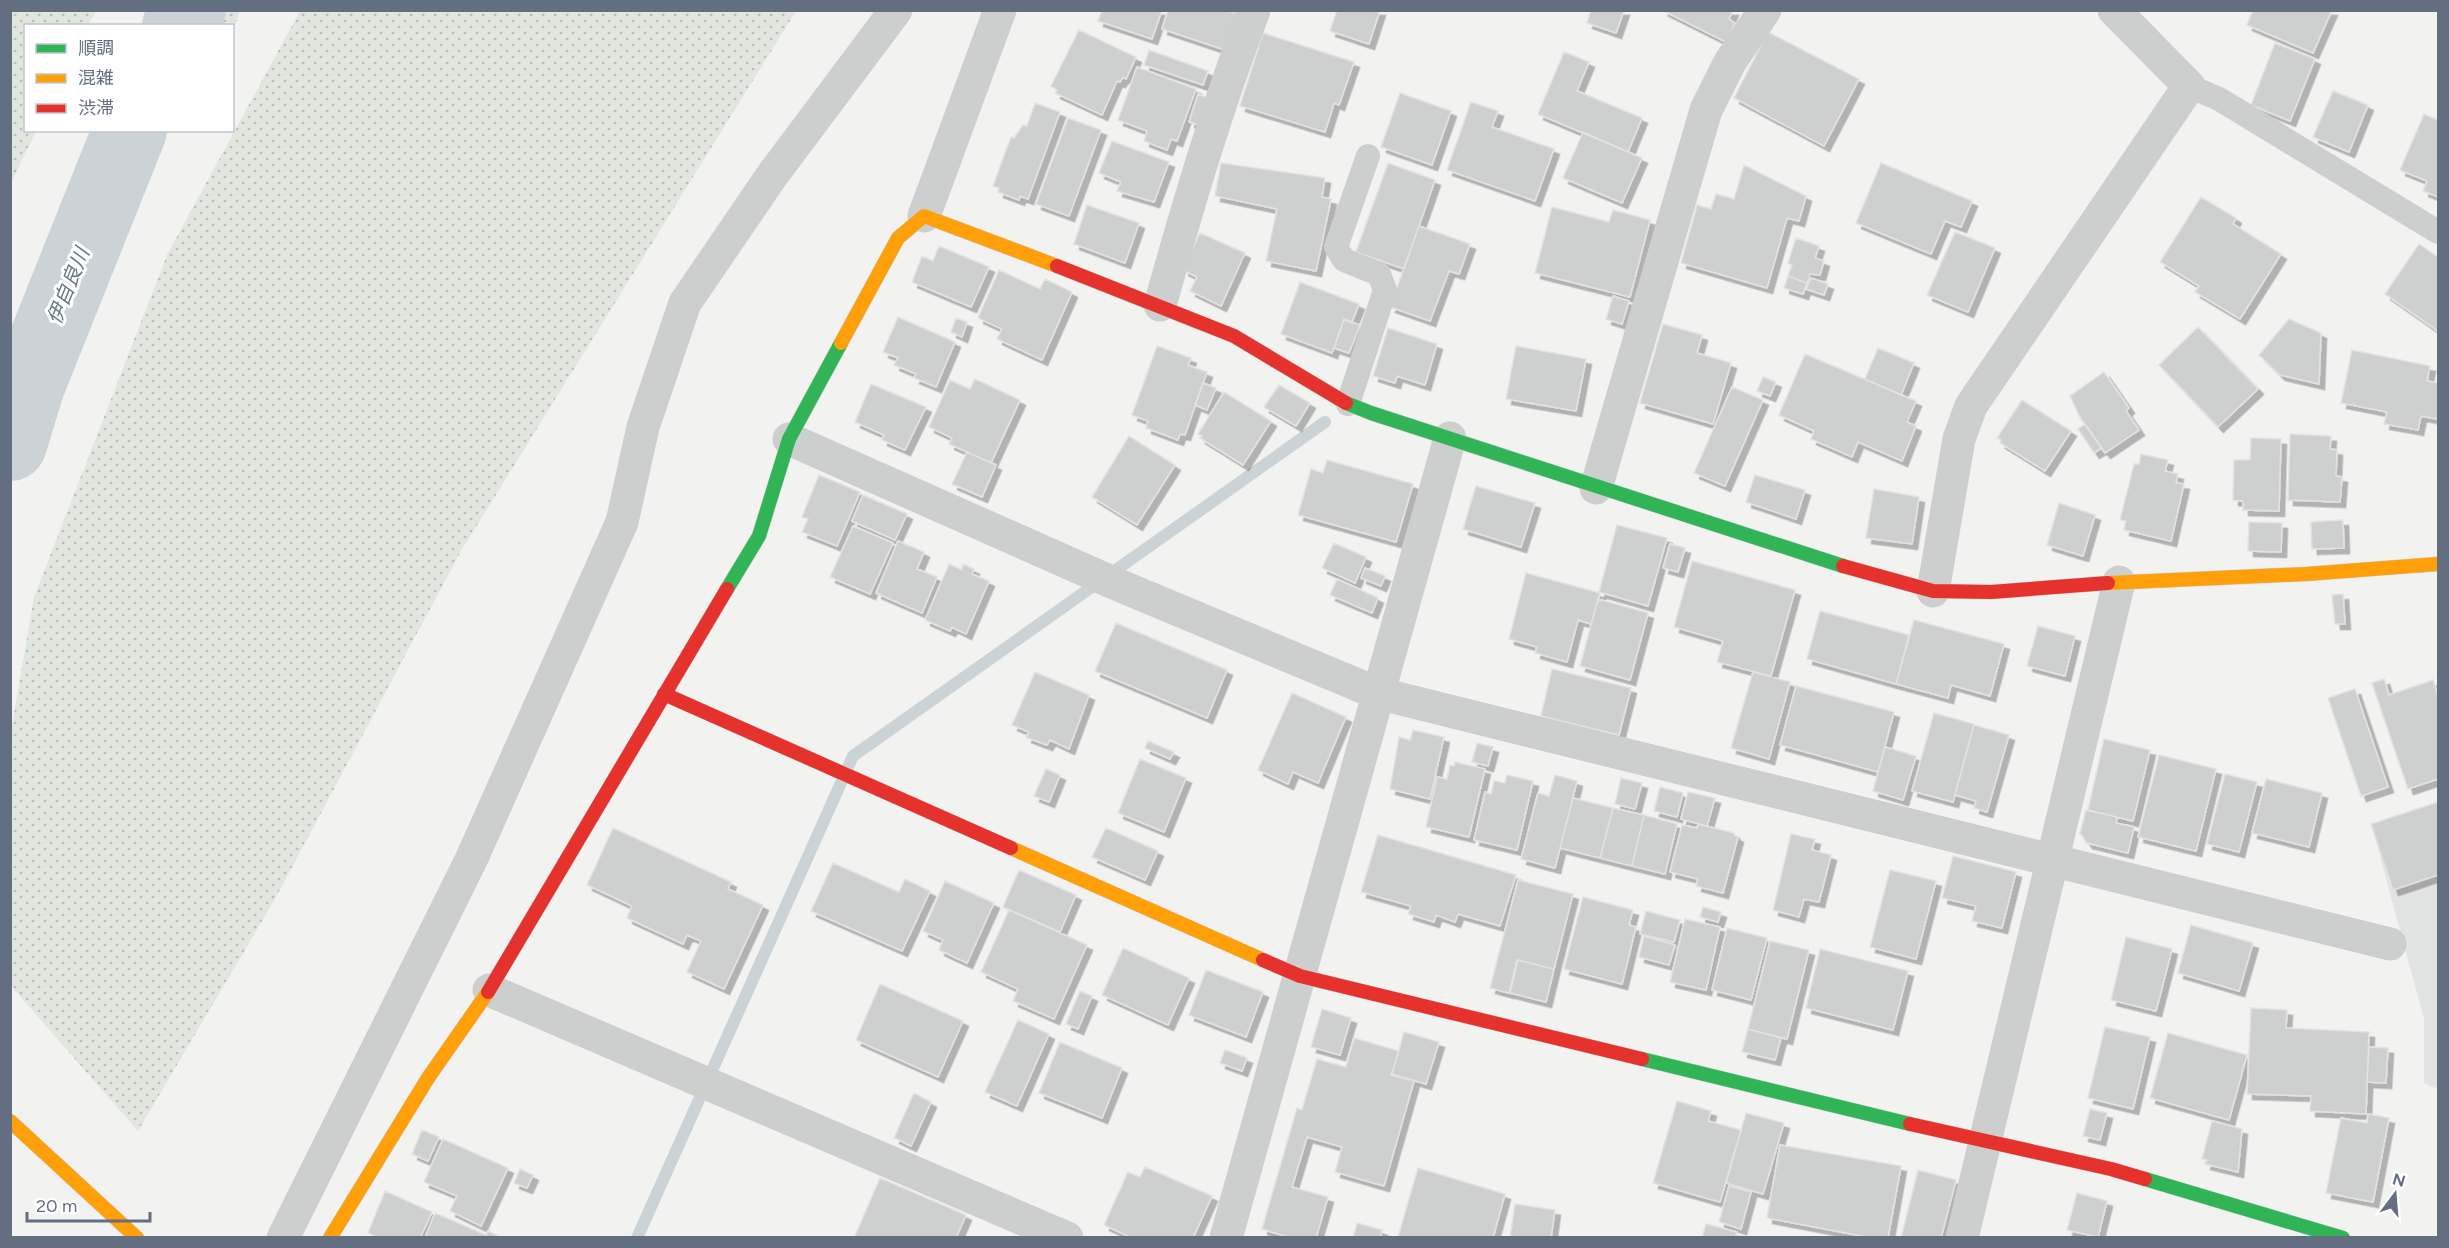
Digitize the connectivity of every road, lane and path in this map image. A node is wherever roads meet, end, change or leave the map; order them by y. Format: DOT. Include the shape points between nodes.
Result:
graph roads {
  1 [pos="896,10"];
  2 [pos="999,10"];
  3 [pos="1254,10"];
  4 [pos="1765,10"];
  5 [pos="2114,10"];
  6 [pos="2189,86"];
  7 [pos="1368,156"];
  8 [pos="924,216"];
  9 [pos="2439,232"];
  10 [pos="1160,305"];
  11 [pos="1348,404"];
  12 [pos="1450,438"];
  13 [pos="789,439"];
  14 [pos="1596,488"];
  15 [pos="2439,564"];
  16 [pos="2120,582"];
  17 [pos="1933,591"];
  18 [pos="1377,693"];
  19 [pos="664,694"];
  20 [pos="2053,861"];
  21 [pos="2390,944"];
  22 [pos="1300,975"];
  23 [pos="489,990"];
  24 [pos="10,1121"];
  25 [pos="1986,1143"];
  26 [pos="137,1238"];
  27 [pos="283,1238"];
  28 [pos="330,1238"];
  29 [pos="1067,1238"];
  30 [pos="1226,1238"];
  31 [pos="1962,1238"];
  32 [pos="2343,1238"];
  1 -- 27 [label="street" via="773,174 685,303 643,427 622,522 471,860"];
  2 -- 8 [label="street"];
  3 -- 10 [label="street" via="1192,188"];
  4 -- 14 [label="street" via="1730,62 1706,110"];
  5 -- 6 [label="street"];
  6 -- 9 [label="lane" via="2219,99"];
  6 -- 17 [label="street" via="1971,406 1959,439"];
  7 -- 11 [label="lane" via="1336,247 1344,260 1379,274 1385,290"];
  8 -- 10 [label="street"];
  8 -- 13 [label="street" via="898,238"];
  10 -- 11 [label="street" via="1234,336"];
  11 -- 12 [label="street"];
  12 -- 14 [label="street"];
  12 -- 18 [label="street"];
  13 -- 18 [label="street" via="1103,578"];
  13 -- 19 [label="street" via="759,536"];
  14 -- 17 [label="street"];
  15 -- 16 [label="street"];
  16 -- 17 [label="street" via="1991,592"];
  16 -- 20 [label="street"];
  18 -- 20 [label="street"];
  18 -- 22 [label="street"];
  19 -- 22 [label="street"];
  19 -- 23 [label="street"];
  20 -- 21 [label="street"];
  20 -- 25 [label="street"];
  22 -- 25 [label="street"];
  22 -- 30 [label="street"];
  23 -- 28 [label="street" via="428,1078"];
  23 -- 29 [label="street"];
  24 -- 26 [label="street"];
  25 -- 31 [label="street"];
  25 -- 32 [label="street" via="2111,1169"];
}
